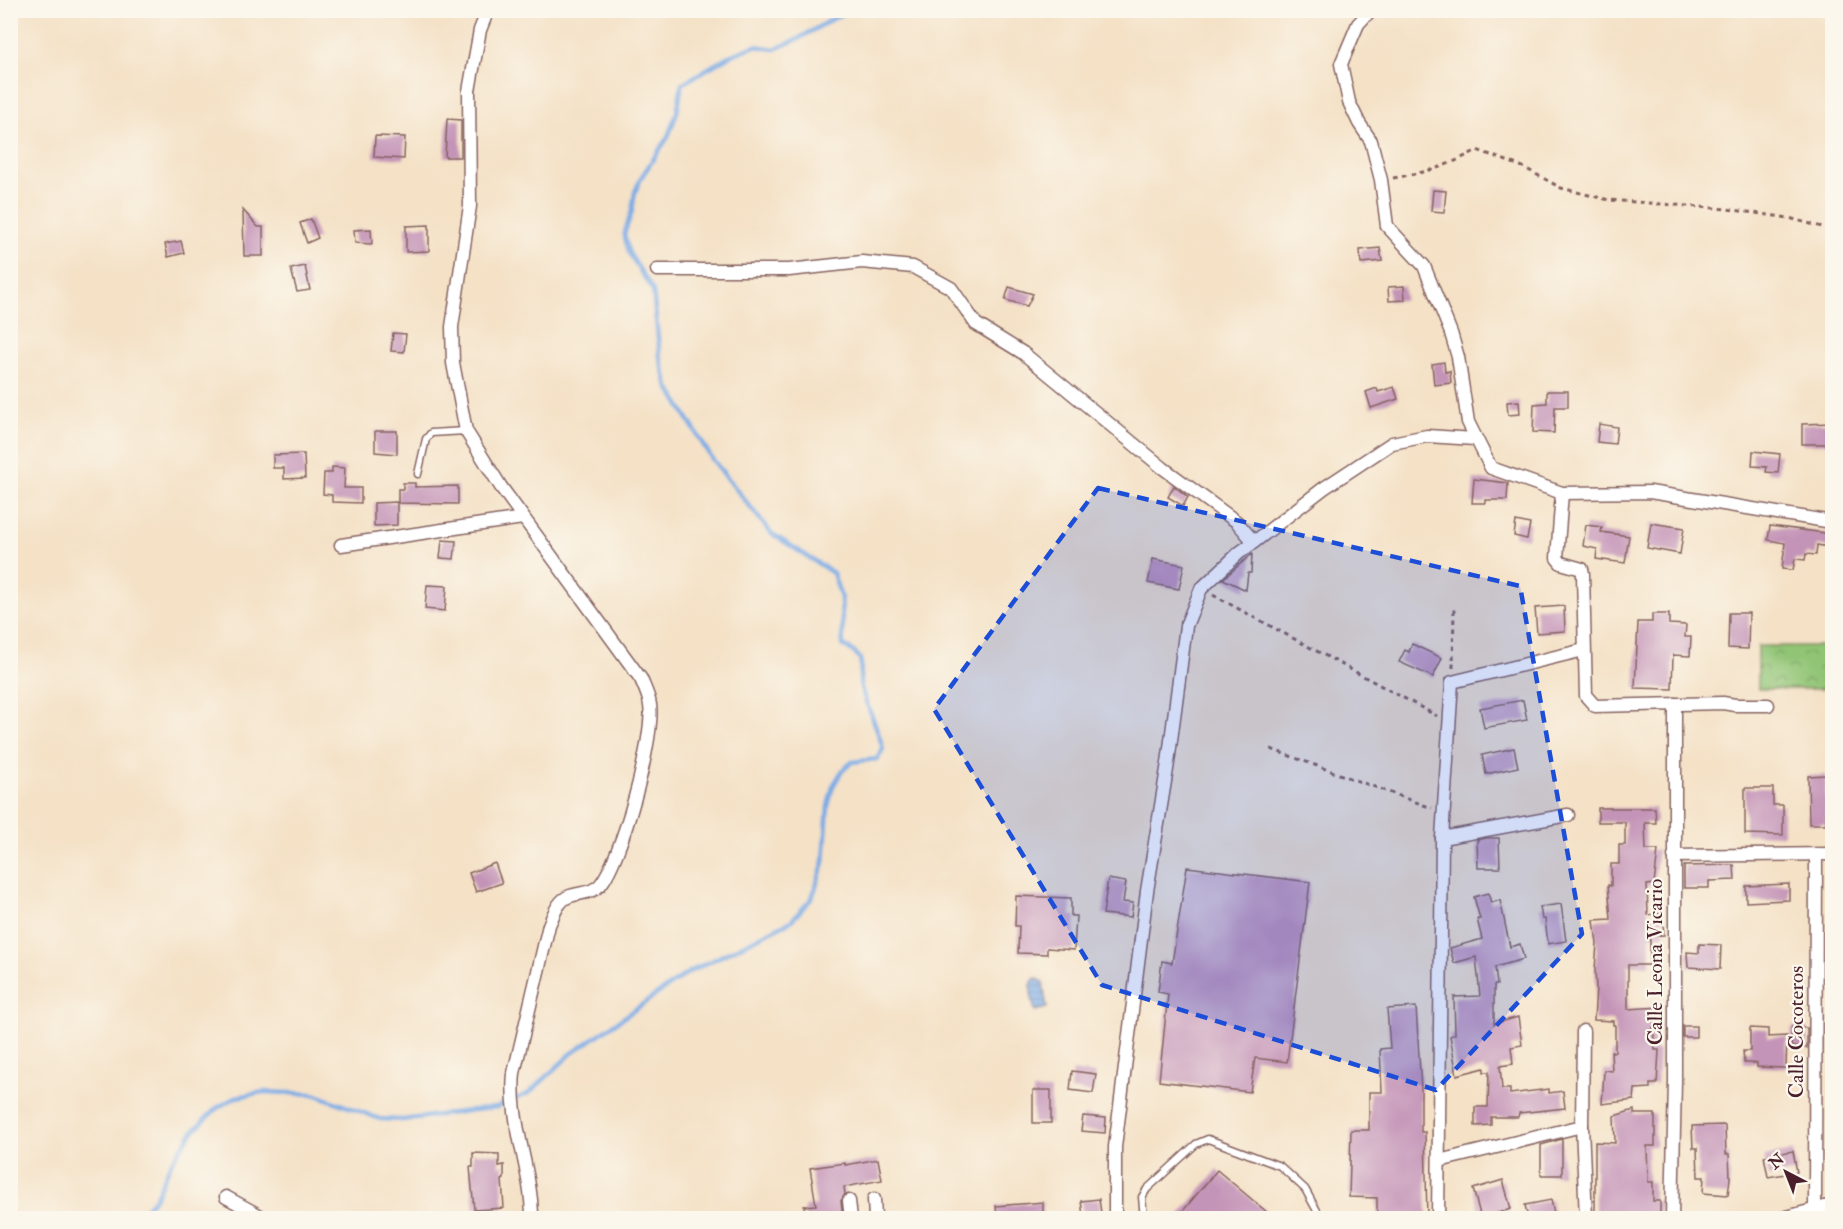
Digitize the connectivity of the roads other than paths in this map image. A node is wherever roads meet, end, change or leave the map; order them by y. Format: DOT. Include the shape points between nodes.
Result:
graph roads {
  1 [pos="488,10"];
  2 [pos="1371,10"];
  3 [pos="657,270"];
  4 [pos="466,431"];
  5 [pos="1475,439"];
  6 [pos="418,474"];
  7 [pos="1562,493"];
  8 [pos="523,518"];
  9 [pos="1833,522"];
  10 [pos="1254,542"];
  11 [pos="341,545"];
  12 [pos="1584,650"];
  13 [pos="1675,704"];
  14 [pos="1768,705"];
  15 [pos="1568,815"];
  16 [pos="1442,838"];
  17 [pos="1833,854"];
  18 [pos="1815,855"];
  19 [pos="1674,856"];
  20 [pos="1583,1031"];
  21 [pos="1582,1126"];
  22 [pos="1439,1161"];
  23 [pos="226,1197"];
  24 [pos="874,1199"];
  25 [pos="849,1202"];
  26 [pos="1833,1204"];
  27 [pos="1815,1209"];
  28 [pos="264,1218"];
  29 [pos="532,1218"];
  30 [pos="851,1218"];
  31 [pos="875,1218"];
  32 [pos="1115,1218"];
  33 [pos="1144,1218"];
  34 [pos="1321,1218"];
  35 [pos="1438,1218"];
  36 [pos="1586,1218"];
  37 [pos="1672,1218"];
  38 [pos="1783,1218"];
  1 -- 4 [label="street" via="480,30 469,91 470,206 452,327 453,363"];
  2 -- 5 [label="street" via="1358,24 1341,64 1349,102 1371,141 1387,226 1424,266 1451,333 1468,422"];
  3 -- 10 [label="street" via="789,270 862,262 914,267 951,288 976,324 1023,353 1163,468 1237,522"];
  4 -- 6 [label="lane" via="431,433"];
  4 -- 8 [label="street"];
  5 -- 7 [label="street" via="1491,468"];
  5 -- 10 [label="street" via="1427,436 1392,443 1324,488"];
  7 -- 9 [label="street" via="1650,492"];
  7 -- 12 [label="street" via="1557,558 1582,569"];
  8 -- 11 [label="street"];
  8 -- 29 [label="street" via="641,679 650,704 651,726 633,804 613,863 599,886 588,893 568,896 557,907 549,925 512,1087"];
  10 -- 32 [label="street" via="1202,589 1186,626 1115,1147"];
  12 -- 13 [label="street" via="1586,696 1595,706"];
  12 -- 16 [label="street" via="1452,682"];
  13 -- 14 [label="street"];
  13 -- 19 [label="street, Calle Leona Vicario"];
  15 -- 16 [label="street"];
  16 -- 22 [label="street"];
  17 -- 18 [label="street"];
  18 -- 19 [label="street"];
  18 -- 27 [label="street, Calle Cocoteros"];
  19 -- 37 [label="street, Calle Leona Vicario"];
  20 -- 21 [label="street"];
  21 -- 22 [label="street"];
  21 -- 36 [label="street"];
  22 -- 35 [label="street"];
  23 -- 28 [label="street"];
  24 -- 31 [label="street"];
  25 -- 30 [label="street"];
  26 -- 27 [label="street"];
  27 -- 38 [label="street"];
  33 -- 34 [label="lane" via="1142,1197 1147,1189 1196,1144 1208,1139 1280,1166 1305,1189"];
}
